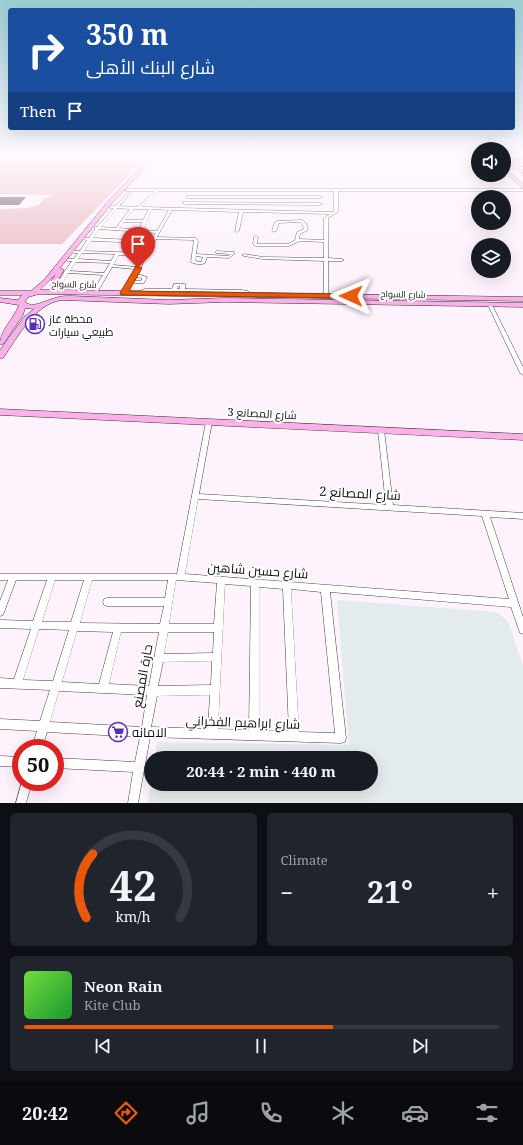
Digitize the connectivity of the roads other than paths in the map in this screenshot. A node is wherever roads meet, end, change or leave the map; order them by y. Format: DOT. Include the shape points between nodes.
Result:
graph roads {
  1 [pos="117,194"];
  2 [pos="125,194"];
  3 [pos="152,194"];
  4 [pos="190,194"];
  5 [pos="336,194"];
  6 [pos="188,197"];
  7 [pos="248,197"];
  8 [pos="264,197"];
  9 [pos="270,197"];
  10 [pos="288,197"];
  11 [pos="320,197"];
  12 [pos="185,203"];
  13 [pos="247,203"];
  14 [pos="265,203"];
  15 [pos="288,203"];
  16 [pos="320,204"];
  17 [pos="114,207"];
  18 [pos="132,208"];
  19 [pos="139,208"];
  20 [pos="151,208"];
  21 [pos="171,209"];
  22 [pos="181,209"];
  23 [pos="241,211"];
  24 [pos="266,212"];
  25 [pos="305,213"];
  26 [pos="320,213"];
  27 [pos="334,213"];
  28 [pos="326,218"];
  29 [pos="123,221"];
  30 [pos="145,221"];
  31 [pos="95,228"];
  32 [pos="117,229"];
  33 [pos="140,231"];
  34 [pos="237,231"];
  35 [pos="274,231"];
  36 [pos="158,232"];
  37 [pos="256,237"];
  38 [pos="155,238"];
  39 [pos="86,239"];
  40 [pos="299,240"];
  41 [pos="326,241"];
  42 [pos="152,242"];
  43 [pos="77,252"];
  44 [pos="216,252"];
  45 [pos="118,253"];
  46 [pos="146,254"];
  47 [pos="244,255"];
  48 [pos="194,256"];
  49 [pos="206,256"];
  50 [pos="71,260"];
  51 [pos="326,260"];
  52 [pos="342,260"];
  53 [pos="112,264"];
  54 [pos="138,268"];
  55 [pos="66,272"];
  56 [pos="106,274"];
  57 [pos="134,275"];
  58 [pos="130,282"];
  59 [pos="41,286"];
  60 [pos="54,286"];
  61 [pos="96,290"];
  62 [pos="0,293"];
  63 [pos="33,293"];
  64 [pos="65,293"];
  65 [pos="124,293"];
  66 [pos="15,294"];
  67 [pos="137,294"];
  68 [pos="162,294"];
  69 [pos="190,294"];
  70 [pos="248,295"];
  71 [pos="326,296"];
  72 [pos="476,298"];
  73 [pos="506,299"];
  74 [pos="523,299"];
  75 [pos="0,300"];
  76 [pos="9,300"];
  77 [pos="169,302"];
  78 [pos="197,302"];
  79 [pos="22,304"];
  80 [pos="490,304"];
  81 [pos="44,305"];
  82 [pos="519,305"];
  83 [pos="19,315"];
  84 [pos="29,317"];
  85 [pos="0,342"];
  86 [pos="0,356"];
  87 [pos="523,374"];
  88 [pos="0,412"];
  89 [pos="209,422"];
  90 [pos="381,430"];
  91 [pos="523,437"];
  92 [pos="195,496"];
  93 [pos="390,507"];
  94 [pos="484,514"];
  95 [pos="523,516"];
  96 [pos="0,577"];
  97 [pos="176,577"];
  98 [pos="13,578"];
  99 [pos="52,578"];
  100 [pos="89,578"];
  101 [pos="221,581"];
  102 [pos="255,583"];
  103 [pos="287,586"];
  104 [pos="325,588"];
  105 [pos="107,602"];
  106 [pos="168,602"];
  107 [pos="513,603"];
  108 [pos="0,612"];
  109 [pos="0,624"];
  110 [pos="38,625"];
  111 [pos="75,626"];
  112 [pos="118,628"];
  113 [pos="164,628"];
  114 [pos="219,628"];
  115 [pos="523,630"];
  116 [pos="217,657"];
  117 [pos="159,658"];
  118 [pos="0,683"];
  119 [pos="17,684"];
  120 [pos="57,686"];
  121 [pos="103,688"];
  122 [pos="215,690"];
  123 [pos="153,691"];
  124 [pos="0,724"];
  125 [pos="44,726"];
  126 [pos="146,732"];
  127 [pos="213,734"];
  128 [pos="254,735"];
  129 [pos="294,736"];
  130 [pos="40,739"];
  131 [pos="0,761"];
  132 [pos="12,762"];
  133 [pos="64,763"];
  134 [pos="140,767"];
  135 [pos="24,791"];
  136 [pos="21,803"];
  137 [pos="133,803"];
  1 -- 59 [label="main road"];
  2 -- 17 [label="main road"];
  3 -- 19 [label="street"];
  4 -- 6 [label="street"];
  5 -- 27 [label="street"];
  6 -- 7 [label="street"];
  6 -- 12 [label="street"];
  7 -- 8 [label="street"];
  7 -- 13 [label="street"];
  8 -- 9 [label="street"];
  8 -- 14 [label="street"];
  9 -- 10 [label="street"];
  10 -- 11 [label="street"];
  10 -- 15 [label="street"];
  11 -- 16 [label="street"];
  12 -- 13 [label="street"];
  12 -- 22 [label="street"];
  13 -- 14 [label="street"];
  14 -- 15 [label="street"];
  14 -- 24 [label="street"];
  15 -- 16 [label="street"];
  16 -- 26 [label="street"];
  17 -- 18 [label="street"];
  17 -- 31 [label="main road"];
  18 -- 19 [label="street"];
  18 -- 29 [label="street"];
  19 -- 20 [label="street"];
  20 -- 21 [label="street"];
  20 -- 30 [label="street"];
  21 -- 22 [label="street"];
  21 -- 36 [label="street"];
  22 -- 23 [label="street"];
  23 -- 24 [label="street"];
  23 -- 34 [label="street"];
  24 -- 25 [label="street"];
  25 -- 26 [label="street"];
  25 -- 28 [label="street"];
  26 -- 27 [label="street"];
  27 -- 28 [label="street"];
  28 -- 41 [label="street"];
  29 -- 30 [label="street"];
  29 -- 32 [label="street"];
  30 -- 33 [label="street"];
  31 -- 32 [label="street"];
  31 -- 39 [label="main road"];
  32 -- 33 [label="street"];
  33 -- 36 [label="street"];
  35 -- 40 [label="street" via="275,222 304,222 306,230 298,233"];
  36 -- 38 [label="street"];
  37 -- 40 [label="street" via="256,245 289,245"];
  38 -- 42 [label="street"];
  38 -- 48 [label="street" via="194,239"];
  39 -- 42 [label="street"];
  39 -- 43 [label="main road"];
  40 -- 41 [label="street"];
  41 -- 51 [label="street"];
  42 -- 46 [label="street"];
  43 -- 45 [label="street"];
  43 -- 50 [label="main road"];
  44 -- 49 [label="street" via="233,253 229,257"];
  45 -- 46 [label="street"];
  45 -- 53 [label="street"];
  46 -- 54 [label="street"];
  47 -- 51 [label="street"];
  48 -- 49 [label="street"];
  48 -- 49 [label="street" via="195,263 204,263"];
  50 -- 53 [label="street"];
  50 -- 55 [label="street"];
  50 -- 60 [label="main road" via="55,280"];
  51 -- 52 [label="street"];
  51 -- 71 [label="street"];
  53 -- 54 [label="street"];
  53 -- 56 [label="street"];
  54 -- 57 [label="street"];
  55 -- 56 [label="street"];
  55 -- 61 [label="street" via="60,282 63,284"];
  56 -- 61 [label="street"];
  57 -- 58 [label="street"];
  57 -- 58 [label="street" via="145,277 141,282"];
  58 -- 65 [label="street"];
  59 -- 60 [label="main road"];
  59 -- 63 [label="main road"];
  60 -- 64 [label="main road"];
  61 -- 64 [label="main road, شارع السواح"];
  61 -- 65 [label="main road, شارع السواح"];
  62 -- 66 [label="main road, شارع السواح"];
  63 -- 64 [label="main road, شارع السواح"];
  63 -- 66 [label="main road, شارع السواح"];
  63 -- 79 [label="main road" via="23,297"];
  65 -- 67 [label="main road, شارع السواح"];
  66 -- 76 [label="main road" via="15,297"];
  67 -- 68 [label="main road, شارع السواح"];
  67 -- 70 [label="street" via="145,290 182,290 241,291"];
  68 -- 69 [label="main road, شارع السواح"];
  68 -- 77 [label="main road" via="171,298"];
  69 -- 70 [label="main road, شارع السواح"];
  69 -- 78 [label="main road" via="186,298"];
  70 -- 71 [label="main road, شارع السواح"];
  71 -- 72 [label="main road, شارع السواح"];
  72 -- 73 [label="main road, شارع السواح"];
  72 -- 80 [label="main road" via="489,301 492,303"];
  73 -- 74 [label="main road, شارع السواح"];
  73 -- 82 [label="main road" via="503,300"];
  75 -- 76 [label="main road, شارع السواح"];
  76 -- 79 [label="main road, شارع السواح"];
  77 -- 78 [label="main road, شارع السواح"];
  77 -- 81 [label="main road, شارع السواح" via="71,298 59,299"];
  78 -- 80 [label="main road, شارع السواح" via="228,300"];
  79 -- 81 [label="main road, شارع السواح"];
  79 -- 83 [label="main road"];
  80 -- 82 [label="main road, شارع السواح"];
  80 -- 87 [label="street"];
  81 -- 84 [label="main road"];
  83 -- 84 [label="main road" via="29,312"];
  83 -- 85 [label="main road"];
  84 -- 86 [label="main road"];
  88 -- 89 [label="main road, شارع المصانع 3"];
  89 -- 90 [label="main road, شارع المصانع 3"];
  89 -- 92 [label="street, حارة المصنع"];
  90 -- 91 [label="main road, شارع المصانع 3"];
  90 -- 93 [label="street"];
  92 -- 93 [label="street, شارع المصانع 2"];
  92 -- 97 [label="street, حارة المصنع"];
  93 -- 94 [label="street, شارع المصانع 2"];
  94 -- 95 [label="street, شارع المصانع 2"];
  94 -- 107 [label="street"];
  96 -- 98 [label="street, شارع حسين شاهين"];
  97 -- 100 [label="street, شارع حسين شاهين"];
  97 -- 101 [label="street, شارع حسين شاهين"];
  97 -- 106 [label="street, حارة المصنع"];
  98 -- 99 [label="street, شارع حسين شاهين"];
  98 -- 108 [label="street"];
  99 -- 100 [label="street, شارع حسين شاهين"];
  99 -- 110 [label="street"];
  100 -- 111 [label="street"];
  101 -- 102 [label="street, شارع حسين شاهين"];
  101 -- 114 [label="street"];
  102 -- 103 [label="street, شارع حسين شاهين"];
  102 -- 128 [label="street"];
  103 -- 104 [label="street, شارع حسين شاهين"];
  103 -- 129 [label="street"];
  104 -- 107 [label="street, شارع حسين شاهين"];
  104 -- 129 [label="street, شارع ابراهيم الفخراني" via="341,738"];
  105 -- 106 [label="street"];
  106 -- 113 [label="street, حارة المصنع"];
  107 -- 115 [label="street"];
  109 -- 110 [label="street"];
  110 -- 111 [label="street"];
  110 -- 119 [label="street"];
  111 -- 112 [label="street"];
  111 -- 120 [label="street"];
  112 -- 113 [label="street"];
  112 -- 121 [label="street"];
  113 -- 114 [label="street"];
  113 -- 117 [label="street, حارة المصنع"];
  114 -- 116 [label="street"];
  116 -- 117 [label="street"];
  116 -- 122 [label="street"];
  117 -- 123 [label="street, حارة المصنع"];
  118 -- 119 [label="street"];
  119 -- 120 [label="street"];
  120 -- 121 [label="street"];
  120 -- 125 [label="street"];
  121 -- 123 [label="street"];
  122 -- 123 [label="street"];
  122 -- 127 [label="street"];
  123 -- 126 [label="street, حارة المصنع"];
  124 -- 125 [label="street, شارع ابراهيم الفخراني"];
  125 -- 126 [label="street, شارع ابراهيم الفخراني"];
  125 -- 130 [label="street"];
  126 -- 127 [label="street, شارع ابراهيم الفخراني"];
  126 -- 134 [label="street, حارة المصنع"];
  127 -- 128 [label="street, شارع ابراهيم الفخراني"];
  128 -- 129 [label="street, شارع ابراهيم الفخراني"];
  131 -- 132 [label="street"];
  133 -- 134 [label="street"];
  134 -- 137 [label="street, حارة المصنع"];
  135 -- 136 [label="street"];
}
